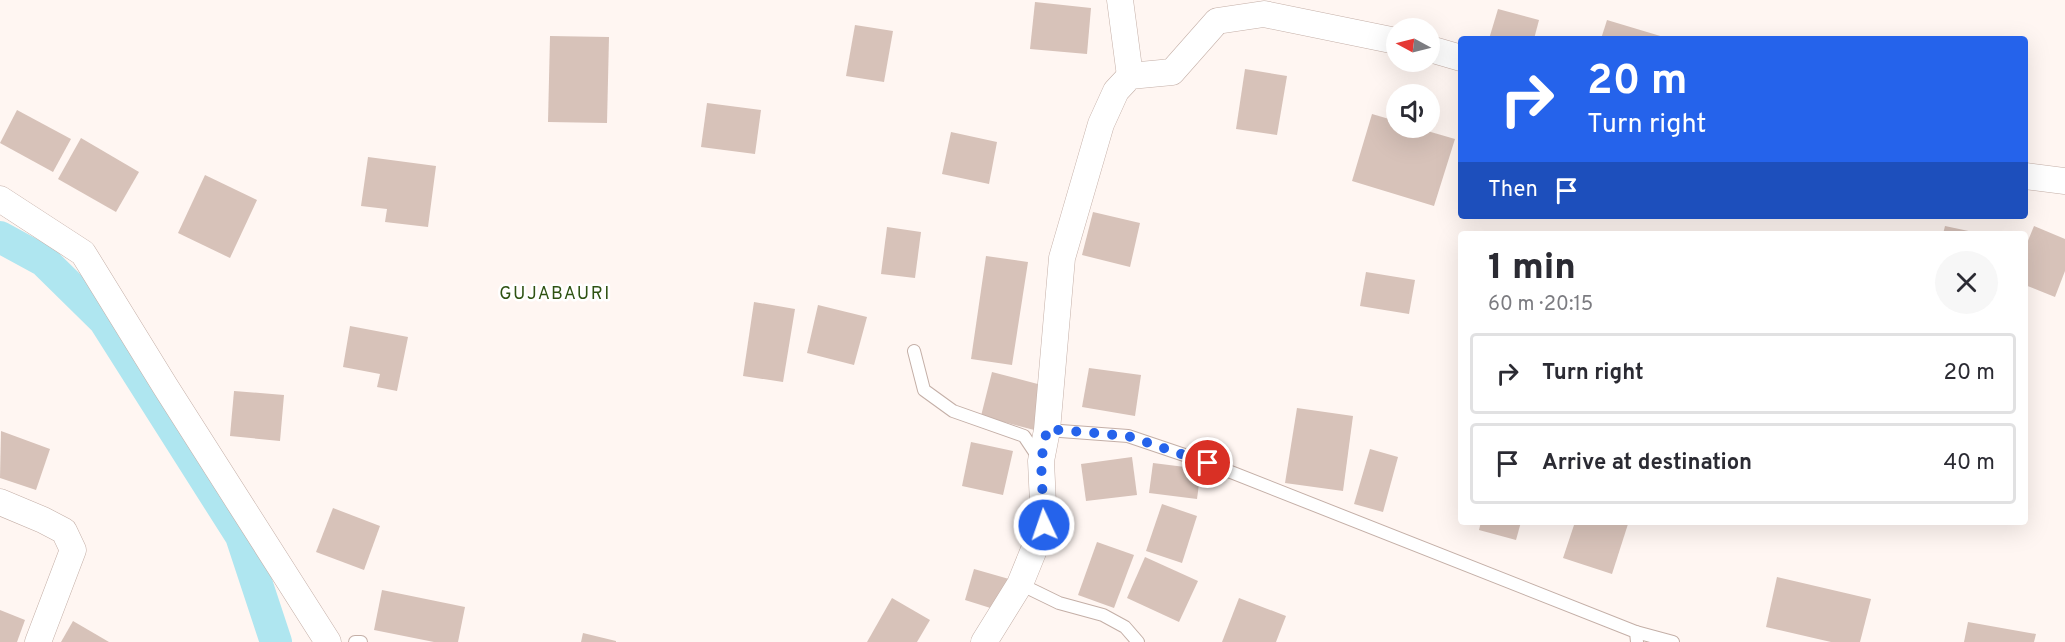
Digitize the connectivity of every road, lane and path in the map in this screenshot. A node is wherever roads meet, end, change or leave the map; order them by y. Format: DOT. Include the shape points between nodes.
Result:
graph roads {
  1 [pos="1120,0"];
  2 [pos="1386,40"];
  3 [pos="1440,52"];
  4 [pos="1458,57"];
  5 [pos="1130,76"];
  6 [pos="2028,176"];
  7 [pos="2065,181"];
  8 [pos="0,199"];
  9 [pos="914,351"];
  10 [pos="1047,429"];
  11 [pos="1041,461"];
  12 [pos="0,502"];
  13 [pos="1020,584"];
  14 [pos="1636,637"];
  15 [pos="38,642"];
  16 [pos="328,642"];
  17 [pos="355,642"];
  18 [pos="361,642"];
  19 [pos="984,642"];
  20 [pos="1138,642"];
  21 [pos="1673,642"];
  1 -- 5 [label="street"];
  2 -- 5 [label="street" via="1264,14 1217,21 1172,72"];
  3 -- 4 [label="street"];
  5 -- 10 [label="street" via="1116,91 1101,124 1062,258"];
  6 -- 7 [label="street"];
  8 -- 16 [label="street" via="83,253"];
  9 -- 11 [label="lane" via="924,390 953,411 1024,436"];
  10 -- 11 [label="street"];
  10 -- 14 [label="lane" via="1128,436 1198,460"];
  11 -- 13 [label="street" via="1044,525"];
  12 -- 15 [label="street" via="64,531 73,550"];
  13 -- 19 [label="street"];
  13 -- 20 [label="lane" via="1059,603 1103,615 1125,627"];
  14 -- 21 [label="lane"];
  17 -- 18 [label="lane"];
}
